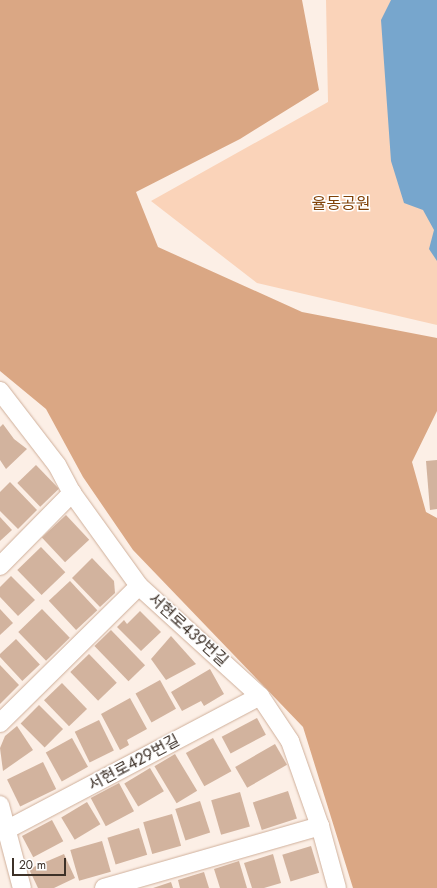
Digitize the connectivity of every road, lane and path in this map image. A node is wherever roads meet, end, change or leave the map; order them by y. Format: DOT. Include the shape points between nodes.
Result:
graph roads {
  1 [pos="2,396"];
  2 [pos="72,493"];
  3 [pos="0,566"];
  4 [pos="139,586"];
  5 [pos="260,696"];
  6 [pos="0,723"];
  7 [pos="0,805"];
  8 [pos="320,826"];
  9 [pos="8,829"];
  10 [pos="22,888"];
  11 [pos="104,888"];
  12 [pos="337,888"];
  1 -- 2 [label="street, 서현로439번길" via="57,465"];
  2 -- 3 [label="street"];
  2 -- 4 [label="street, 서현로439번길"];
  4 -- 5 [label="street, 서현로439번길"];
  4 -- 6 [label="street"];
  5 -- 8 [label="street, 서현로439번길" via="290,741"];
  5 -- 9 [label="street, 서현로429번길"];
  7 -- 9 [label="street"];
  8 -- 11 [label="street"];
  8 -- 12 [label="street, 서현로439번길"];
  9 -- 10 [label="street"];
}
